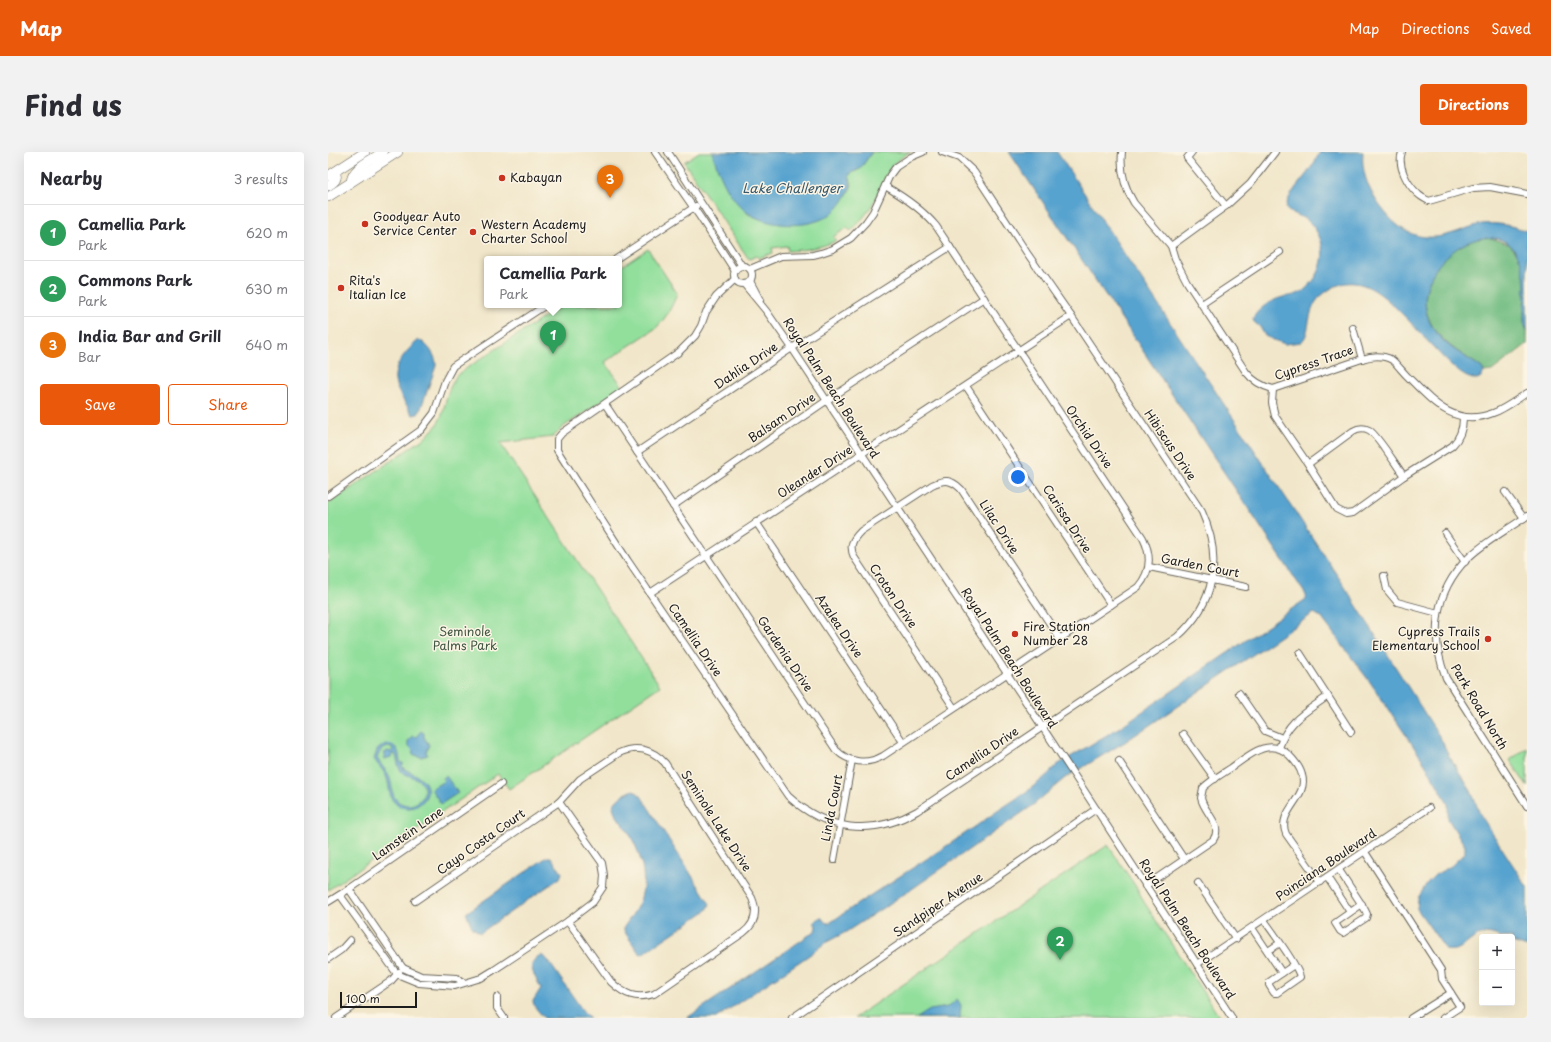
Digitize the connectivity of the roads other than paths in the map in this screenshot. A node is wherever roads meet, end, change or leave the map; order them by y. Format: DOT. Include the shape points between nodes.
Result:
graph roads {
  1 [pos="365,152"];
  2 [pos="383,152"];
  3 [pos="398,152"];
  4 [pos="655,152"];
  5 [pos="668,152"];
  6 [pos="923,152"];
  7 [pos="942,152"];
  8 [pos="1122,152"];
  9 [pos="1192,152"];
  10 [pos="1275,152"];
  11 [pos="1402,152"];
  12 [pos="331,174"];
  13 [pos="351,182"];
  14 [pos="328,186"];
  15 [pos="885,186"];
  16 [pos="1527,194"];
  17 [pos="328,197"];
  18 [pos="701,202"];
  19 [pos="1226,206"];
  20 [pos="694,208"];
  21 [pos="1171,246"];
  22 [pos="950,247"];
  23 [pos="1280,252"];
  24 [pos="621,256"];
  25 [pos="742,266"];
  26 [pos="735,271"];
  27 [pos="751,271"];
  28 [pos="750,281"];
  29 [pos="739,282"];
  30 [pos="984,298"];
  31 [pos="1202,304"];
  32 [pos="541,308"];
  33 [pos="767,312"];
  34 [pos="1071,316"];
  35 [pos="1353,328"];
  36 [pos="792,348"];
  37 [pos="1018,351"];
  38 [pos="1362,359"];
  39 [pos="966,386"];
  40 [pos="1273,389"];
  41 [pos="1527,393"];
  42 [pos="826,401"];
  43 [pos="605,404"];
  44 [pos="1464,418"];
  45 [pos="637,452"];
  46 [pos="861,454"];
  47 [pos="1308,464"];
  48 [pos="1404,476"];
  49 [pos="1505,492"];
  50 [pos="328,496"];
  51 [pos="673,506"];
  52 [pos="897,508"];
  53 [pos="1526,517"];
  54 [pos="756,522"];
  55 [pos="1445,533"];
  56 [pos="706,555"];
  57 [pos="1465,562"];
  58 [pos="1149,567"];
  59 [pos="1384,576"];
  60 [pos="1212,579"];
  61 [pos="1246,587"];
  62 [pos="650,593"];
  63 [pos="1111,605"];
  64 [pos="1438,613"];
  65 [pos="1060,639"];
  66 [pos="1300,653"];
  67 [pos="1006,673"];
  68 [pos="1239,693"];
  69 [pos="1328,696"];
  70 [pos="954,708"];
  71 [pos="1042,726"];
  72 [pos="1351,732"];
  73 [pos="1183,734"];
  74 [pos="1282,738"];
  75 [pos="903,742"];
  76 [pos="1279,748"];
  77 [pos="852,760"];
  78 [pos="1119,761"];
  79 [pos="1215,779"];
  80 [pos="501,784"];
  81 [pos="559,802"];
  82 [pos="1527,806"];
  83 [pos="1429,808"];
  84 [pos="1096,809"];
  85 [pos="840,825"];
  86 [pos="1365,852"];
  87 [pos="1184,859"];
  88 [pos="834,860"];
  89 [pos="1339,870"];
  90 [pos="1327,877"];
  91 [pos="1320,882"];
  92 [pos="1198,883"];
  93 [pos="1145,886"];
  94 [pos="349,889"];
  95 [pos="340,895"];
  96 [pos="415,901"];
  97 [pos="328,902"];
  98 [pos="1362,904"];
  99 [pos="1350,912"];
  100 [pos="1264,920"];
  101 [pos="568,921"];
  102 [pos="1252,928"];
  103 [pos="381,936"];
  104 [pos="1236,939"];
  105 [pos="350,940"];
  106 [pos="373,942"];
  107 [pos="1280,943"];
  108 [pos="391,951"];
  109 [pos="1268,951"];
  110 [pos="384,956"];
  111 [pos="328,959"];
  112 [pos="1196,964"];
  113 [pos="1294,965"];
  114 [pos="403,968"];
  115 [pos="1282,973"];
  116 [pos="397,974"];
  117 [pos="428,976"];
  118 [pos="463,982"];
  119 [pos="427,984"];
  120 [pos="1451,993"];
  121 [pos="497,997"];
  122 [pos="336,1018"];
  123 [pos="504,1018"];
  124 [pos="792,1018"];
  125 [pos="1232,1018"];
  126 [pos="1411,1018"];
  127 [pos="1443,1018"];
  1 -- 12 [label="highway"];
  2 -- 13 [label="highway" via="357,169 351,177"];
  3 -- 13 [label="highway"];
  4 -- 20 [label="street"];
  5 -- 18 [label="street"];
  6 -- 15 [label="street" via="896,167"];
  7 -- 34 [label="street, Hibiscus Drive" via="959,158 974,172"];
  8 -- 21 [label="street, Cypress Trace" via="1123,178 1129,195"];
  9 -- 19 [label="street" via="1187,158"];
  10 -- 19 [label="street" via="1250,184"];
  11 -- 16 [label="street" via="1401,168 1406,178 1418,194 1429,201 1473,188 1490,187"];
  12 -- 14 [label="highway" via="337,178"];
  13 -- 17 [label="highway"];
  15 -- 22 [label="street, Orchid Drive" via="928,216"];
  15 -- 27 [label="street" via="873,212 851,238 833,249 813,255 781,256 762,263"];
  18 -- 20 [label="street"];
  18 -- 25 [label="street"];
  19 -- 21 [label="street"];
  20 -- 24 [label="street"];
  20 -- 26 [label="street"];
  21 -- 31 [label="street, Cypress Trace" via="1181,271"];
  22 -- 30 [label="street, Orchid Drive"];
  22 -- 36 [label="street, Dahlia Drive"];
  23 -- 31 [label="street"];
  25 -- 26 [label="street"];
  25 -- 27 [label="street"];
  26 -- 29 [label="street"];
  27 -- 28 [label="street"];
  28 -- 29 [label="street"];
  28 -- 33 [label="street, Royal Palm Beach Boulevard"];
  29 -- 33 [label="street, Royal Palm Beach Boulevard"];
  29 -- 43 [label="street, Camellia Drive" via="722,290 711,302 701,326 687,345"];
  30 -- 37 [label="street, Orchid Drive"];
  30 -- 42 [label="street, Balsam Drive"];
  31 -- 40 [label="street, Cypress Trace" via="1250,377 1260,385"];
  32 -- 50 [label="street" via="453,366 434,413 421,430"];
  33 -- 36 [label="street, Royal Palm Beach Boulevard"];
  34 -- 37 [label="street, Oleander Drive"];
  34 -- 60 [label="street, Hibiscus Drive" via="1202,512 1213,547"];
  35 -- 38 [label="street"];
  36 -- 42 [label="street, Royal Palm Beach Boulevard"];
  36 -- 45 [label="street, Dahlia Drive"];
  37 -- 39 [label="street, Oleander Drive"];
  37 -- 58 [label="street, Orchid Drive" via="1143,538 1148,551"];
  38 -- 40 [label="street, Cypress Trace"];
  38 -- 44 [label="street, Cypress Trace" via="1374,356 1392,360 1433,402"];
  39 -- 46 [label="street, Oleander Drive"];
  39 -- 63 [label="street, Carissa Drive"];
  40 -- 47 [label="street" via="1275,416"];
  41 -- 44 [label="street" via="1492,414"];
  42 -- 46 [label="street, Royal Palm Beach Boulevard"];
  42 -- 51 [label="street, Balsam Drive"];
  43 -- 45 [label="street, Gardenia Drive"];
  43 -- 62 [label="street, Camellia Drive" via="562,433 557,439 557,450"];
  44 -- 48 [label="street" via="1462,431 1456,442"];
  45 -- 51 [label="street, Gardenia Drive"];
  46 -- 52 [label="street, Royal Palm Beach Boulevard"];
  46 -- 54 [label="street, Oleander Drive"];
  47 -- 48 [label="street" via="1354,431 1365,428 1374,435"];
  47 -- 48 [label="street" via="1338,511 1346,514 1353,513"];
  49 -- 53 [label="street"];
  51 -- 56 [label="street, Gardenia Drive"];
  52 -- 65 [label="street, Lilac Drive" via="940,481 954,483 961,489"];
  52 -- 67 [label="street, Royal Palm Beach Boulevard"];
  52 -- 70 [label="street, Croton Drive" via="861,531 854,538 851,550"];
  53 -- 57 [label="street, Park Road North"];
  54 -- 56 [label="street, Oleander Drive"];
  54 -- 75 [label="street, Azalea Drive"];
  55 -- 57 [label="street"];
  56 -- 62 [label="street, Oleander Drive"];
  56 -- 77 [label="street, Gardenia Drive" via="836,750"];
  57 -- 64 [label="street, Park Road North" via="1446,589"];
  58 -- 60 [label="street, Garden Court"];
  58 -- 63 [label="street" via="1138,587"];
  59 -- 64 [label="street" via="1387,590 1397,602"];
  60 -- 61 [label="street, Garden Court"];
  60 -- 71 [label="street, Hibiscus Drive" via="1207,597 1183,631"];
  62 -- 85 [label="street, Camellia Drive" via="783,790 808,812"];
  63 -- 65 [label="street"];
  64 -- 82 [label="street, Park Road North" via="1436,642 1446,678"];
  65 -- 67 [label="street"];
  66 -- 69 [label="street"];
  67 -- 70 [label="street"];
  67 -- 71 [label="street, Royal Palm Beach Boulevard"];
  68 -- 74 [label="street" via="1265,731"];
  69 -- 72 [label="street"];
  69 -- 74 [label="street" via="1298,717"];
  70 -- 75 [label="street"];
  71 -- 84 [label="street, Royal Palm Beach Boulevard"];
  71 -- 85 [label="street, Camellia Drive" via="910,815 874,827"];
  73 -- 79 [label="street"];
  74 -- 76 [label="street"];
  75 -- 77 [label="street" via="875,760"];
  76 -- 79 [label="street" via="1271,746 1259,749"];
  76 -- 91 [label="street" via="1287,752 1297,763 1304,783 1300,795 1286,816 1284,830"];
  77 -- 85 [label="street, Linda Court"];
  78 -- 87 [label="street"];
  79 -- 87 [label="street" via="1203,788 1201,798 1216,826 1216,834 1212,840"];
  80 -- 94 [label="street, Lamstein Lane"];
  81 -- 96 [label="street, Cayo Costa Court"];
  81 -- 101 [label="street" via="599,858 604,875 603,887 598,897"];
  81 -- 101 [label="street, Seminole Lake Drive" via="580,779 625,750 637,748 656,754 665,763 752,898 756,909 754,920 743,933 654,994 642,997 630,996 611,982"];
  83 -- 86 [label="street, Poinciana Boulevard"];
  84 -- 93 [label="street, Royal Palm Beach Boulevard"];
  84 -- 124 [label="street, Sandpiper Avenue"];
  85 -- 88 [label="street, Linda Court"];
  86 -- 89 [label="street, Poinciana Boulevard"];
  86 -- 120 [label="street" via="1441,970 1442,979"];
  87 -- 93 [label="street"];
  89 -- 90 [label="street, Poinciana Boulevard"];
  89 -- 98 [label="street"];
  90 -- 91 [label="street, Poinciana Boulevard"];
  90 -- 99 [label="street"];
  91 -- 100 [label="street, Poinciana Boulevard"];
  92 -- 104 [label="street"];
  93 -- 112 [label="street, Royal Palm Beach Boulevard"];
  94 -- 95 [label="street, Lamstein Lane"];
  94 -- 103 [label="street"];
  95 -- 97 [label="street, Lamstein Lane"];
  95 -- 106 [label="street"];
  98 -- 99 [label="street"];
  98 -- 99 [label="street" via="1367,914 1366,918 1343,933 1334,923"];
  100 -- 102 [label="street, Poinciana Boulevard"];
  100 -- 107 [label="street"];
  101 -- 118 [label="street" via="481,978"];
  102 -- 104 [label="street, Poinciana Boulevard"];
  102 -- 109 [label="street"];
  103 -- 106 [label="street"];
  103 -- 108 [label="street"];
  104 -- 112 [label="street, Poinciana Boulevard"];
  105 -- 111 [label="street"];
  106 -- 110 [label="street"];
  107 -- 109 [label="street"];
  107 -- 113 [label="street"];
  108 -- 110 [label="street"];
  108 -- 114 [label="street"];
  109 -- 115 [label="street"];
  110 -- 116 [label="street"];
  112 -- 125 [label="street, Royal Palm Beach Boulevard"];
  113 -- 115 [label="street"];
  113 -- 115 [label="street" via="1300,977 1274,993 1269,982"];
  114 -- 116 [label="street"];
  114 -- 117 [label="street" via="421,976"];
  116 -- 119 [label="street"];
  116 -- 122 [label="street"];
  117 -- 118 [label="street" via="457,978"];
  117 -- 119 [label="street"];
  118 -- 119 [label="street" via="456,986"];
  120 -- 126 [label="street"];
  120 -- 127 [label="street" via="1460,1007"];
  121 -- 123 [label="street" via="497,1008"];
}
